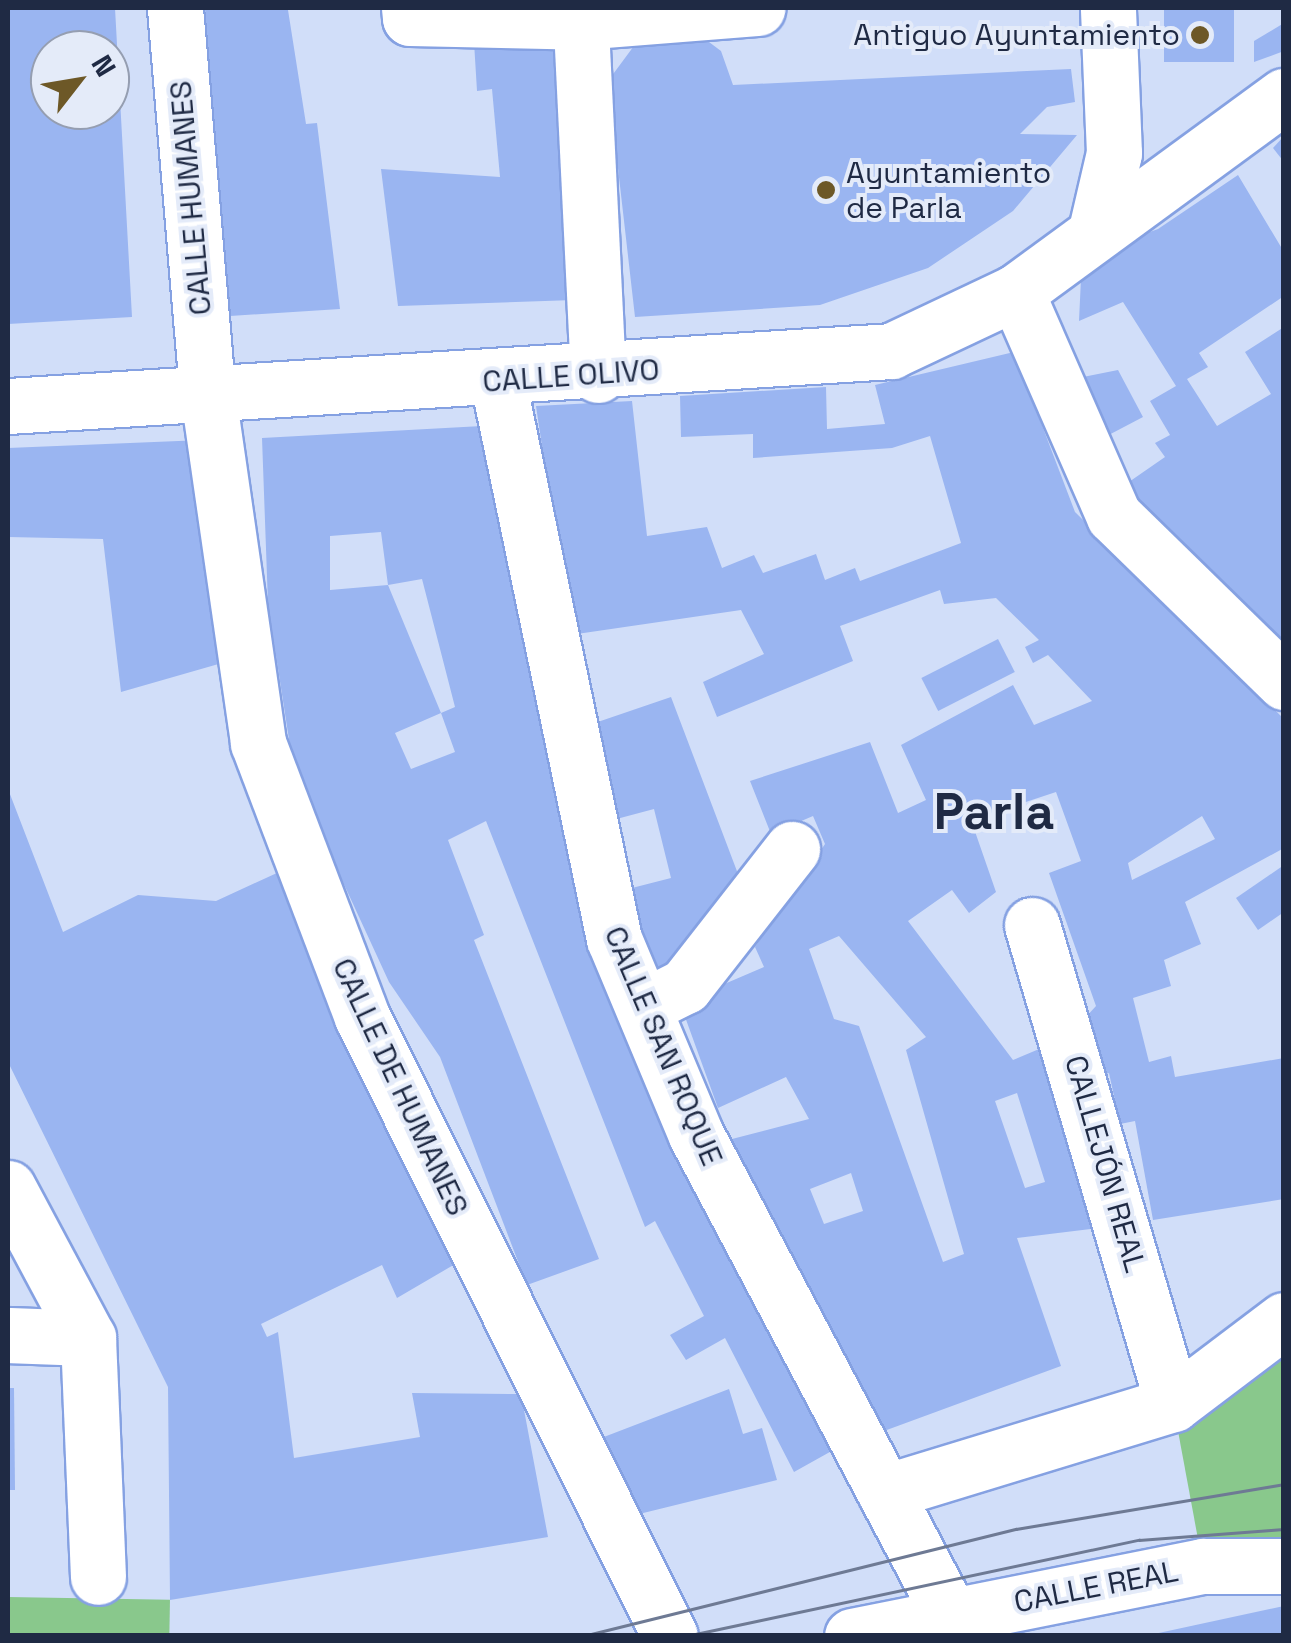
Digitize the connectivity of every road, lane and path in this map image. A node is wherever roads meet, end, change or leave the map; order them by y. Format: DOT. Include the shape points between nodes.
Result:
graph roads {
  1 [pos="175,8"];
  2 [pos="409,8"];
  3 [pos="757,8"];
  4 [pos="1108,8"];
  5 [pos="582,22"];
  6 [pos="1284,96"];
  7 [pos="1098,226"];
  8 [pos="1016,292"];
  9 [pos="598,375"];
  10 [pos="498,382"];
  11 [pos="207,388"];
  12 [pos="8,406"];
  13 [pos="1284,682"];
  14 [pos="792,849"];
  15 [pos="1032,925"];
  16 [pos="643,1006"];
  17 [pos="8,1188"];
  18 [pos="1284,1320"];
  19 [pos="8,1336"];
  20 [pos="88,1338"];
  21 [pos="1173,1404"];
  22 [pos="885,1492"];
  23 [pos="1284,1566"];
  24 [pos="98,1577"];
  25 [pos="956,1625"];
  26 [pos="670,1636"];
  27 [pos="852,1636"];
  1 -- 11 [label="street, CALLE HUMANES"];
  2 -- 5 [label="street" via="410,18"];
  3 -- 5 [label="street"];
  4 -- 7 [label="street" via="1114,152"];
  5 -- 9 [label="street"];
  6 -- 7 [label="street, CALLE OLIVO"];
  7 -- 8 [label="street, CALLE OLIVO"];
  8 -- 9 [label="street, CALLE OLIVO" via="891,351"];
  8 -- 13 [label="street" via="1114,516"];
  9 -- 10 [label="street, CALLE OLIVO"];
  10 -- 11 [label="street, CALLE OLIVO"];
  10 -- 16 [label="street, CALLE SAN ROQUE" via="614,939"];
  11 -- 12 [label="street, CALLE OLIVO"];
  11 -- 26 [label="street, CALLE DE HUMANES" via="258,743 362,1017"];
  14 -- 16 [label="street" via="685,986"];
  15 -- 21 [label="street, CALLEJÓN REAL"];
  16 -- 22 [label="street, CALLE SAN ROQUE" via="696,1135"];
  17 -- 20 [label="street"];
  18 -- 21 [label="street"];
  19 -- 20 [label="street"];
  20 -- 24 [label="street"];
  21 -- 22 [label="street"];
  22 -- 25 [label="street, CALLE SAN ROQUE"];
  23 -- 25 [label="street, CALLE REAL" via="1203,1566"];
  25 -- 27 [label="street, CALLE REAL"];
}
